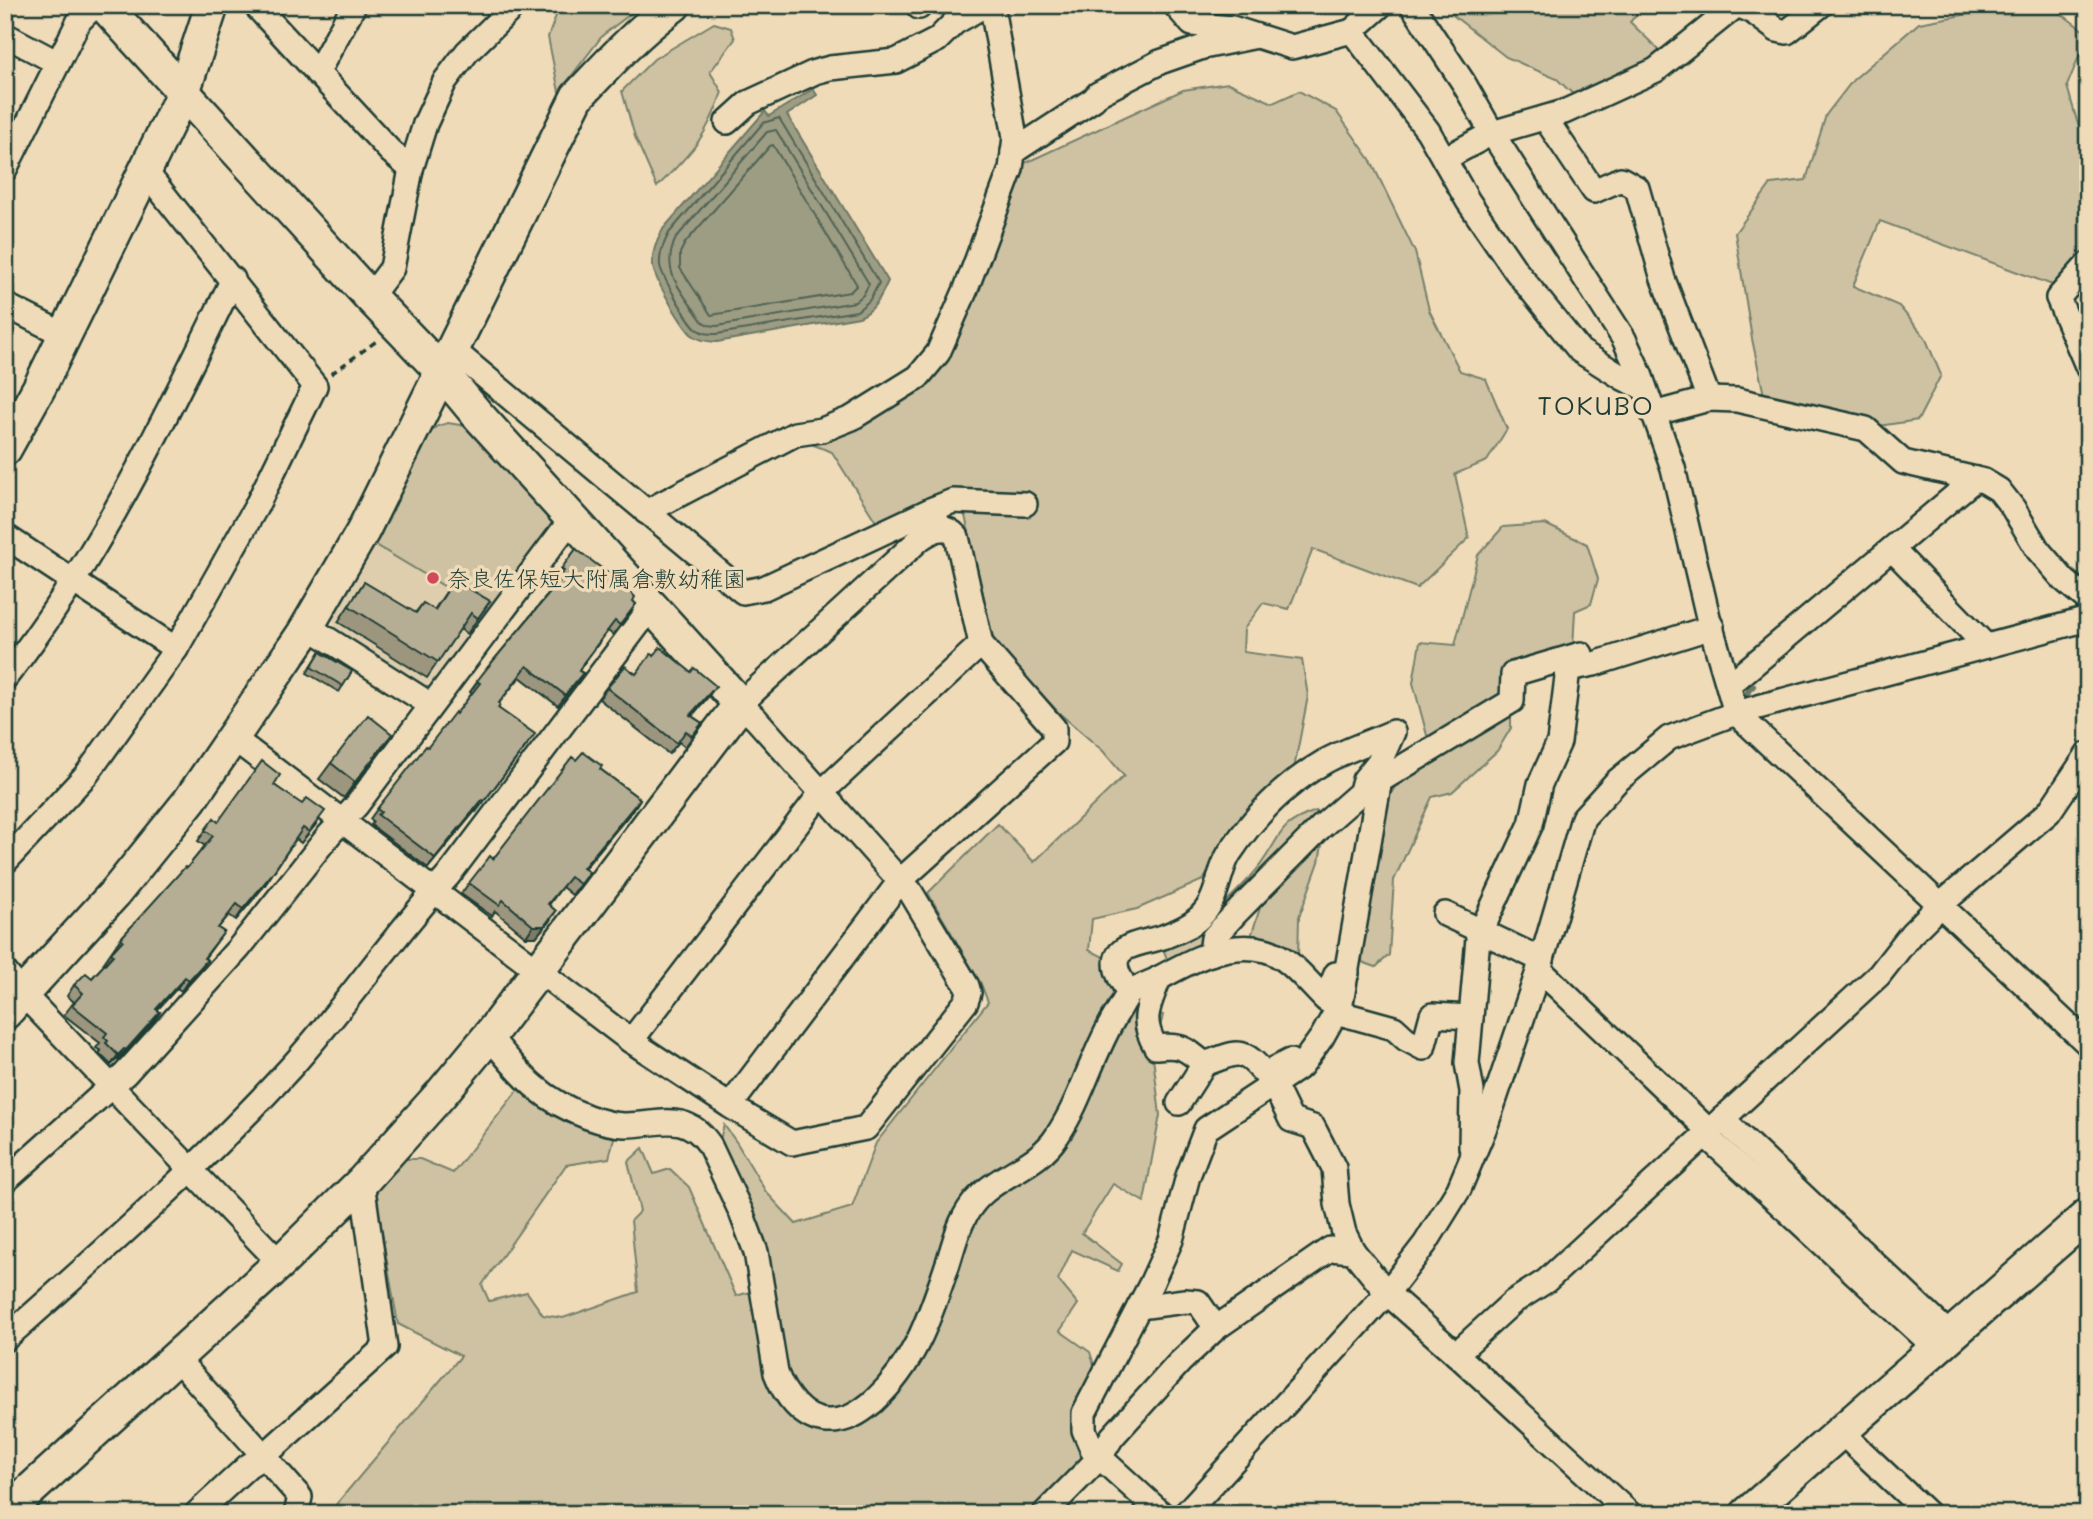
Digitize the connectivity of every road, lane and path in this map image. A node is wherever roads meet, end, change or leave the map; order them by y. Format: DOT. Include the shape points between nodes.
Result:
graph roads {
  1 [pos="95,5"];
  2 [pos="104,5"];
  3 [pos="212,5"];
  4 [pos="255,5"];
  5 [pos="354,5"];
  6 [pos="515,5"];
  7 [pos="674,5"];
  8 [pos="985,5"];
  9 [pos="995,5"];
  10 [pos="1175,5"];
  11 [pos="1381,5"];
  12 [pos="1412,5"];
  13 [pos="1821,5"];
  14 [pos="1352,32"];
  15 [pos="1255,37"];
  16 [pos="5,38"];
  17 [pos="58,63"];
  18 [pos="317,73"];
  19 [pos="183,93"];
  20 [pos="1545,118"];
  21 [pos="727,122"];
  22 [pos="1492,133"];
  23 [pos="1013,152"];
  24 [pos="1444,159"];
  25 [pos="5,169"];
  26 [pos="411,169"];
  27 [pos="146,172"];
  28 [pos="2088,264"];
  29 [pos="233,279"];
  30 [pos="370,297"];
  31 [pos="5,305"];
  32 [pos="65,335"];
  33 [pos="385,335"];
  34 [pos="447,361"];
  35 [pos="2088,368"];
  36 [pos="315,386"];
  37 [pos="1644,388"];
  38 [pos="1709,399"];
  39 [pos="1653,414"];
  40 [pos="5,450"];
  41 [pos="1975,479"];
  42 [pos="1025,504"];
  43 [pos="646,512"];
  44 [pos="573,517"];
  45 [pos="936,519"];
  46 [pos="5,536"];
  47 [pos="1892,549"];
  48 [pos="74,582"];
  49 [pos="2088,600"];
  50 [pos="652,606"];
  51 [pos="2088,619"];
  52 [pos="1710,622"];
  53 [pos="307,626"];
  54 [pos="981,644"];
  55 [pos="1986,646"];
  56 [pos="176,649"];
  57 [pos="5,678"];
  58 [pos="1730,685"];
  59 [pos="740,704"];
  60 [pos="431,705"];
  61 [pos="1736,713"];
  62 [pos="233,738"];
  63 [pos="2084,767"];
  64 [pos="1371,785"];
  65 [pos="822,792"];
  66 [pos="342,822"];
  67 [pos="5,862"];
  68 [pos="900,881"];
  69 [pos="433,892"];
  70 [pos="1939,906"];
  71 [pos="1446,914"];
  72 [pos="1482,930"];
  73 [pos="1211,954"];
  74 [pos="1541,965"];
  75 [pos="538,972"];
  76 [pos="1347,973"];
  77 [pos="1159,978"];
  78 [pos="11,993"];
  79 [pos="1129,993"];
  80 [pos="1336,1012"];
  81 [pos="1471,1017"];
  82 [pos="489,1036"];
  83 [pos="631,1041"];
  84 [pos="2088,1044"];
  85 [pos="1314,1048"];
  86 [pos="1204,1063"];
  87 [pos="1274,1085"];
  88 [pos="111,1086"];
  89 [pos="1179,1103"];
  90 [pos="730,1106"];
  91 [pos="1712,1128"];
  92 [pos="1471,1161"];
  93 [pos="190,1170"];
  94 [pos="5,1181"];
  95 [pos="362,1182"];
  96 [pos="2088,1215"];
  97 [pos="1353,1251"];
  98 [pos="280,1263"];
  99 [pos="1387,1293"];
  100 [pos="1139,1307"];
  101 [pos="1216,1328"];
  102 [pos="1938,1337"];
  103 [pos="5,1339"];
  104 [pos="1456,1354"];
  105 [pos="176,1358"];
  106 [pos="1841,1432"];
  107 [pos="264,1456"];
  108 [pos="1100,1457"];
  109 [pos="5,1513"];
  110 [pos="196,1514"];
  111 [pos="296,1514"];
  112 [pos="1044,1514"];
  113 [pos="1162,1514"];
  114 [pos="1185,1514"];
  115 [pos="1630,1514"];
  116 [pos="1747,1514"];
  117 [pos="1928,1514"];
  1 -- 17 [label="street" via="79,21"];
  2 -- 19 [label="street"];
  3 -- 19 [label="street"];
  4 -- 18 [label="street"];
  5 -- 18 [label="street"];
  6 -- 26 [label="street" via="445,81"];
  7 -- 34 [label="street" via="647,25 577,97"];
  8 -- 21 [label="street" via="954,23 937,40 897,61 815,72 748,103"];
  9 -- 23 [label="street" via="1015,137"];
  10 -- 15 [label="street" via="1192,24 1232,28"];
  11 -- 14 [label="street"];
  12 -- 22 [label="street"];
  13 -- 20 [label="street" via="1787,32 1737,5 1656,70"];
  14 -- 15 [label="street" via="1292,47"];
  14 -- 24 [label="street"];
  15 -- 23 [label="street" via="1203,47 1160,62 1098,94"];
  16 -- 17 [label="street"];
  17 -- 25 [label="street"];
  18 -- 26 [label="street"];
  19 -- 27 [label="street"];
  19 -- 30 [label="street"];
  20 -- 22 [label="street"];
  20 -- 38 [label="street" via="1594,191 1621,179 1637,188 1663,279"];
  22 -- 24 [label="street"];
  22 -- 37 [label="street" via="1624,339"];
  23 -- 43 [label="street" via="1011,169 966,289 938,353 918,377 852,418 795,434"];
  24 -- 37 [label="street" via="1516,271 1580,351"];
  26 -- 30 [label="street" via="392,268"];
  27 -- 29 [label="street"];
  27 -- 32 [label="street"];
  28 -- 35 [label="street" via="2058,298"];
  29 -- 36 [label="street"];
  29 -- 48 [label="street" via="151,446"];
  30 -- 34 [label="street"];
  31 -- 32 [label="street"];
  32 -- 40 [label="street"];
  33 -- 36 [label="path"];
  34 -- 43 [label="street"];
  34 -- 44 [label="street" via="476,414"];
  34 -- 53 [label="street" via="363,531"];
  36 -- 56 [label="street" via="256,507"];
  37 -- 39 [label="street"];
  38 -- 39 [label="street"];
  38 -- 41 [label="street" via="1737,400 1866,429 1903,462"];
  39 -- 52 [label="street" via="1673,468"];
  41 -- 47 [label="street"];
  41 -- 49 [label="street" via="1999,490 2038,550"];
  42 -- 45 [label="street" via="953,501"];
  43 -- 45 [label="street" via="743,592 764,588"];
  44 -- 50 [label="street"];
  44 -- 60 [label="street"];
  45 -- 54 [label="street" via="957,537"];
  45 -- 59 [label="street" via="934,530"];
  46 -- 48 [label="street"];
  47 -- 55 [label="street"];
  47 -- 58 [label="street"];
  48 -- 56 [label="street"];
  48 -- 57 [label="street"];
  50 -- 59 [label="street"];
  50 -- 69 [label="street"];
  51 -- 55 [label="street"];
  52 -- 58 [label="street"];
  52 -- 64 [label="street" via="1513,674 1513,701"];
  52 -- 72 [label="street" via="1568,669 1559,741 1531,824"];
  53 -- 60 [label="street"];
  53 -- 62 [label="street"];
  54 -- 65 [label="street"];
  54 -- 68 [label="street" via="1054,727 1054,742"];
  55 -- 61 [label="street"];
  56 -- 67 [label="street" via="87,774"];
  58 -- 61 [label="street"];
  59 -- 65 [label="street"];
  59 -- 75 [label="street"];
  60 -- 66 [label="street"];
  61 -- 70 [label="street"];
  61 -- 74 [label="street" via="1669,738 1617,781 1583,818"];
  62 -- 66 [label="street"];
  62 -- 78 [label="street" via="115,893"];
  63 -- 70 [label="street" via="2049,811"];
  64 -- 73 [label="street" via="1321,827 1235,914 1213,938"];
  64 -- 76 [label="street"];
  64 -- 79 [label="street" via="1364,780 1381,759 1393,732 1325,761 1275,796 1245,829 1225,862 1216,895 1202,915 1160,939 1121,951 1117,971"];
  65 -- 68 [label="street"];
  65 -- 83 [label="street"];
  66 -- 69 [label="street"];
  66 -- 88 [label="street" via="239,948"];
  68 -- 90 [label="street"];
  68 -- 90 [label="street" via="967,986 966,1002 866,1128 792,1143"];
  69 -- 75 [label="street"];
  69 -- 93 [label="street" via="293,1065"];
  70 -- 84 [label="street"];
  70 -- 91 [label="street" via="1879,975"];
  71 -- 72 [label="street"];
  72 -- 74 [label="street"];
  72 -- 81 [label="street"];
  73 -- 76 [label="street" via="1265,950 1279,956 1326,1000 1336,974"];
  73 -- 77 [label="street"];
  74 -- 91 [label="street"];
  74 -- 92 [label="street"];
  75 -- 82 [label="street"];
  75 -- 83 [label="street"];
  76 -- 80 [label="street"];
  77 -- 79 [label="street"];
  77 -- 86 [label="street" via="1147,1033 1156,1047 1187,1049"];
  78 -- 88 [label="street"];
  79 -- 82 [label="street" via="1101,1039 1072,1112 1055,1140 984,1192 961,1222 929,1319 909,1362 866,1408 837,1421 809,1416 781,1385 756,1252 702,1135 677,1122 622,1126 558,1104 525,1080"];
  80 -- 81 [label="street" via="1394,1028 1423,1048 1432,1015"];
  80 -- 85 [label="street"];
  81 -- 92 [label="street" via="1467,1063 1472,1091"];
  82 -- 95 [label="street"];
  83 -- 90 [label="street"];
  85 -- 86 [label="street" via="1265,1074 1250,1057 1236,1053"];
  85 -- 87 [label="street" via="1301,1066"];
  86 -- 89 [label="street"];
  87 -- 97 [label="street" via="1291,1120 1313,1127 1334,1168 1337,1204"];
  87 -- 100 [label="street" via="1206,1129 1171,1240"];
  88 -- 93 [label="street"];
  88 -- 94 [label="street"];
  91 -- 102 [label="street"];
  91 -- 104 [label="street" via="1546,1281 1513,1302"];
  92 -- 99 [label="street" via="1460,1189"];
  93 -- 98 [label="street"];
  93 -- 103 [label="street"];
  95 -- 98 [label="street"];
  95 -- 107 [label="street" via="385,1347"];
  96 -- 102 [label="street"];
  97 -- 99 [label="street"];
  97 -- 101 [label="street" via="1330,1249"];
  98 -- 105 [label="street"];
  99 -- 104 [label="street"];
  99 -- 114 [label="street"];
  100 -- 101 [label="street" via="1198,1302"];
  100 -- 108 [label="street" via="1084,1413 1084,1430"];
  101 -- 108 [label="street" via="1121,1428"];
  102 -- 106 [label="street"];
  104 -- 115 [label="street"];
  105 -- 107 [label="street"];
  105 -- 109 [label="street"];
  106 -- 116 [label="street"];
  106 -- 117 [label="street"];
  107 -- 110 [label="street"];
  107 -- 111 [label="street" via="300,1497"];
  108 -- 112 [label="street"];
  108 -- 113 [label="street"];
}
